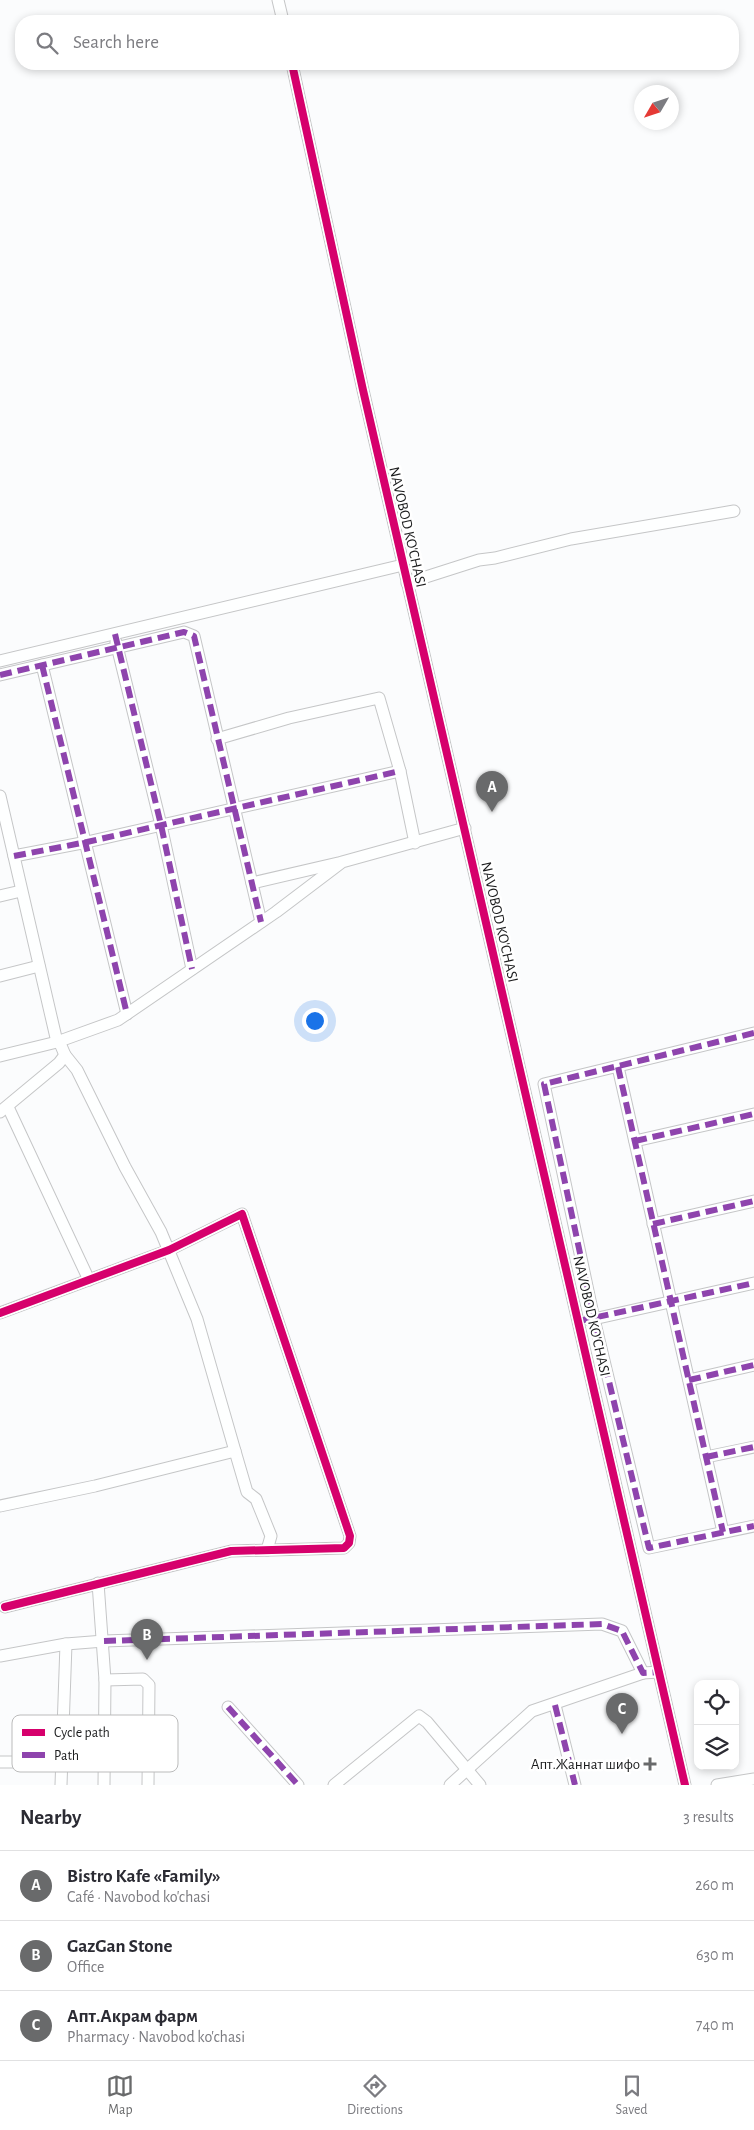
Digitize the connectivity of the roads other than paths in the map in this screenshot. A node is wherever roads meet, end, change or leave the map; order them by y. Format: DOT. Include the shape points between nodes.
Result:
graph roads {
  1 [pos="279,0"];
  2 [pos="282,15"];
  3 [pos="293,70"];
  4 [pos="734,512"];
  5 [pos="403,565"];
  6 [pos="407,583"];
  7 [pos="115,634"];
  8 [pos="117,648"];
  9 [pos="0,662"];
  10 [pos="42,665"];
  11 [pos="0,675"];
  12 [pos="217,738"];
  13 [pos="400,771"];
  14 [pos="0,796"];
  15 [pos="236,808"];
  16 [pos="2,811"];
  17 [pos="161,825"];
  18 [pos="464,828"];
  19 [pos="87,842"];
  20 [pos="415,843"];
  21 [pos="14,856"];
  22 [pos="342,862"];
  23 [pos="252,883"];
  24 [pos="21,891"];
  25 [pos="0,896"];
  26 [pos="261,922"];
  27 [pos="39,966"];
  28 [pos="192,969"];
  29 [pos="0,976"];
  30 [pos="127,1014"];
  31 [pos="754,1033"];
  32 [pos="58,1041"];
  33 [pos="65,1055"];
  34 [pos="0,1056"];
  35 [pos="618,1067"];
  36 [pos="4,1109"];
  37 [pos="754,1114"];
  38 [pos="635,1141"];
  39 [pos="754,1201"];
  40 [pos="653,1224"];
  41 [pos="169,1250"];
  42 [pos="89,1280"];
  43 [pos="754,1283"];
  44 [pos="671,1302"];
  45 [pos="0,1313"];
  46 [pos="594,1319"];
  47 [pos="579,1321"];
  48 [pos="754,1365"];
  49 [pos="689,1380"];
  50 [pos="754,1446"];
  51 [pos="235,1451"];
  52 [pos="706,1457"];
  53 [pos="0,1506"];
  54 [pos="754,1526"];
  55 [pos="723,1532"];
  56 [pos="267,1550"];
  57 [pos="98,1583"];
  58 [pos="5,1607"];
  59 [pos="104,1641"];
  60 [pos="66,1644"];
  61 [pos="0,1656"];
  62 [pos="659,1672"];
  63 [pos="643,1673"];
  64 [pos="105,1680"];
  65 [pos="555,1705"];
  66 [pos="228,1707"];
  67 [pos="64,1715"];
  68 [pos="105,1715"];
  69 [pos="149,1715"];
  70 [pos="468,1770"];
  71 [pos="62,1772"];
  72 [pos="104,1772"];
  73 [pos="148,1772"];
  74 [pos="754,1779"];
  75 [pos="61,1785"];
  76 [pos="104,1785"];
  77 [pos="148,1785"];
  78 [pos="298,1785"];
  79 [pos="334,1785"];
  80 [pos="450,1785"];
  81 [pos="480,1785"];
  82 [pos="575,1785"];
  83 [pos="685,1785"];
  84 [pos="716,1785"];
  1 -- 2 [label="street"];
  3 -- 5 [label="street, NAVOBOD KO'CHASI"];
  4 -- 6 [label="street" via="571,539 479,560"];
  5 -- 6 [label="street, NAVOBOD KO'CHASI"];
  5 -- 7 [label="street"];
  6 -- 18 [label="street, NAVOBOD KO'CHASI"];
  7 -- 8 [label="street"];
  7 -- 9 [label="street"];
  8 -- 10 [label="street"];
  8 -- 12 [label="street" via="190,632 194,636"];
  8 -- 17 [label="street"];
  10 -- 11 [label="street"];
  10 -- 19 [label="street"];
  12 -- 13 [label="street" via="379,698"];
  12 -- 15 [label="street"];
  13 -- 15 [label="street"];
  13 -- 20 [label="street"];
  14 -- 16 [label="street"];
  15 -- 17 [label="street"];
  15 -- 23 [label="street"];
  16 -- 21 [label="street"];
  17 -- 19 [label="street"];
  17 -- 28 [label="street"];
  18 -- 20 [label="street"];
  18 -- 47 [label="street, NAVOBOD KO'CHASI"];
  19 -- 21 [label="street"];
  19 -- 30 [label="street"];
  20 -- 22 [label="street"];
  21 -- 24 [label="street"];
  22 -- 23 [label="street"];
  22 -- 26 [label="street"];
  23 -- 26 [label="street"];
  24 -- 25 [label="street"];
  24 -- 27 [label="street"];
  26 -- 28 [label="street"];
  27 -- 29 [label="street"];
  27 -- 32 [label="street"];
  28 -- 30 [label="street"];
  30 -- 32 [label="street"];
  31 -- 35 [label="street"];
  32 -- 33 [label="street"];
  32 -- 34 [label="street"];
  33 -- 36 [label="street"];
  33 -- 41 [label="street" via="77,1070"];
  35 -- 38 [label="street"];
  35 -- 46 [label="street" via="544,1084"];
  36 -- 42 [label="street"];
  37 -- 38 [label="street"];
  38 -- 40 [label="street"];
  39 -- 40 [label="street"];
  40 -- 44 [label="street"];
  41 -- 42 [label="street"];
  41 -- 51 [label="street" via="197,1319"];
  41 -- 56 [label="street" via="242,1214 350,1536 344,1548"];
  42 -- 45 [label="street"];
  43 -- 44 [label="street"];
  44 -- 46 [label="street"];
  44 -- 49 [label="street"];
  46 -- 47 [label="street"];
  46 -- 55 [label="street" via="649,1548"];
  47 -- 62 [label="street, NAVOBOD KO'CHASI"];
  48 -- 49 [label="street"];
  49 -- 52 [label="street"];
  50 -- 52 [label="street"];
  51 -- 53 [label="street"];
  51 -- 56 [label="street" via="247,1492 256,1499 271,1536"];
  52 -- 55 [label="street"];
  54 -- 55 [label="street"];
  56 -- 57 [label="street" via="231,1551"];
  57 -- 58 [label="street"];
  57 -- 59 [label="street"];
  59 -- 60 [label="street"];
  59 -- 63 [label="street" via="602,1624 622,1631"];
  59 -- 64 [label="street"];
  60 -- 61 [label="street"];
  60 -- 67 [label="street"];
  62 -- 63 [label="street"];
  62 -- 83 [label="street, NAVOBOD KO'CHASI"];
  63 -- 65 [label="street"];
  64 -- 68 [label="street"];
  64 -- 69 [label="street" via="143,1679 149,1685"];
  65 -- 70 [label="street" via="532,1712"];
  65 -- 82 [label="street"];
  66 -- 78 [label="street"];
  70 -- 79 [label="street" via="419,1716"];
  70 -- 80 [label="street"];
  70 -- 81 [label="street"];
  71 -- 75 [label="street"];
  72 -- 76 [label="street"];
  73 -- 77 [label="street"];
  74 -- 84 [label="street"];
}
